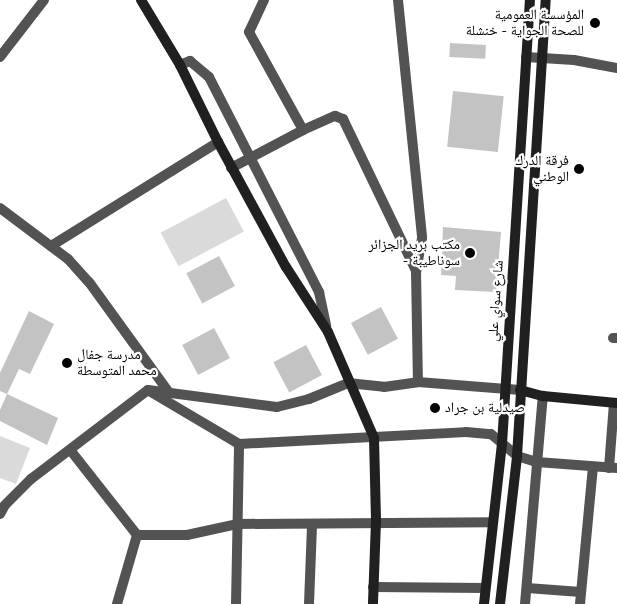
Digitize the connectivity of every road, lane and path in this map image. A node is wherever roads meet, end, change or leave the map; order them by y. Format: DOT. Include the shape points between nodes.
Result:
graph roads {
  1 [pos="44,0"];
  2 [pos="141,0"];
  3 [pos="264,0"];
  4 [pos="398,0"];
  5 [pos="530,0"];
  6 [pos="546,0"];
  7 [pos="0,57"];
  8 [pos="526,57"];
  9 [pos="541,57"];
  10 [pos="180,65"];
  11 [pos="617,68"];
  12 [pos="303,130"];
  13 [pos="218,142"];
  14 [pos="250,158"];
  15 [pos="231,168"];
  16 [pos="0,208"];
  17 [pos="51,246"];
  18 [pos="513,258"];
  19 [pos="528,260"];
  20 [pos="416,271"];
  21 [pos="328,332"];
  22 [pos="418,382"];
  23 [pos="348,383"];
  24 [pos="504,387"];
  25 [pos="148,390"];
  26 [pos="520,390"];
  27 [pos="168,391"];
  28 [pos="543,396"];
  29 [pos="616,403"];
  30 [pos="374,438"];
  31 [pos="239,444"];
  32 [pos="502,444"];
  33 [pos="70,451"];
  34 [pos="517,456"];
  35 [pos="537,462"];
  36 [pos="593,467"];
  37 [pos="613,468"];
  38 [pos="0,514"];
  39 [pos="376,521"];
  40 [pos="492,522"];
  41 [pos="237,524"];
  42 [pos="312,525"];
  43 [pos="137,535"];
  44 [pos="373,587"];
  45 [pos="485,588"];
  46 [pos="527,588"];
  47 [pos="581,592"];
  48 [pos="117,604"];
  49 [pos="236,604"];
  50 [pos="309,604"];
  51 [pos="373,604"];
  52 [pos="484,604"];
  53 [pos="500,604"];
  54 [pos="525,604"];
  55 [pos="580,604"];
  1 -- 7 [label="street"];
  2 -- 10 [label="main road"];
  3 -- 12 [label="street" via="249,32"];
  4 -- 20 [label="street" via="422,238"];
  5 -- 8 [label="main road, شارع سواي علي"];
  6 -- 9 [label="main road, شارع سواي علي"];
  8 -- 9 [label="street"];
  8 -- 18 [label="main road, شارع سواي علي"];
  9 -- 11 [label="street"];
  9 -- 19 [label="main road, شارع سواي علي"];
  10 -- 13 [label="main road"];
  10 -- 14 [label="street" via="190,61 209,77"];
  12 -- 14 [label="street"];
  12 -- 20 [label="street" via="335,116 343,119"];
  13 -- 15 [label="main road"];
  13 -- 17 [label="street"];
  14 -- 15 [label="street"];
  14 -- 21 [label="street" via="319,292"];
  15 -- 21 [label="main road" via="286,267"];
  16 -- 17 [label="street"];
  17 -- 27 [label="street" via="89,282"];
  18 -- 19 [label="main road"];
  18 -- 24 [label="main road, شارع سواي علي"];
  19 -- 26 [label="main road, شارع سواي علي"];
  20 -- 22 [label="street"];
  21 -- 23 [label="main road"];
  22 -- 23 [label="street" via="384,387"];
  22 -- 24 [label="street"];
  23 -- 27 [label="street" via="309,399 276,407"];
  23 -- 30 [label="main road"];
  24 -- 26 [label="street"];
  24 -- 32 [label="main road, شارع سواي علي"];
  25 -- 27 [label="street"];
  25 -- 31 [label="street"];
  25 -- 33 [label="street"];
  26 -- 28 [label="main road"];
  26 -- 34 [label="main road, شارع سواي علي"];
  28 -- 29 [label="main road"];
  28 -- 35 [label="street"];
  29 -- 37 [label="street"];
  30 -- 31 [label="street"];
  30 -- 32 [label="street" via="466,432 491,434"];
  30 -- 39 [label="main road"];
  31 -- 41 [label="street"];
  32 -- 34 [label="street"];
  32 -- 40 [label="main road, شارع سواي علي"];
  33 -- 38 [label="street" via="31,480"];
  33 -- 43 [label="street"];
  34 -- 35 [label="street"];
  34 -- 53 [label="main road, شارع سواي علي"];
  35 -- 36 [label="street"];
  35 -- 46 [label="street"];
  36 -- 37 [label="street"];
  36 -- 47 [label="street"];
  39 -- 40 [label="street"];
  39 -- 42 [label="street"];
  39 -- 44 [label="main road"];
  40 -- 45 [label="main road, شارع سواي علي"];
  41 -- 42 [label="street"];
  41 -- 43 [label="street" via="187,535"];
  41 -- 49 [label="street"];
  42 -- 50 [label="street"];
  43 -- 48 [label="street"];
  44 -- 45 [label="street"];
  44 -- 51 [label="main road"];
  45 -- 52 [label="main road, شارع سواي علي"];
  46 -- 47 [label="street"];
  46 -- 54 [label="street"];
  47 -- 55 [label="street"];
}
